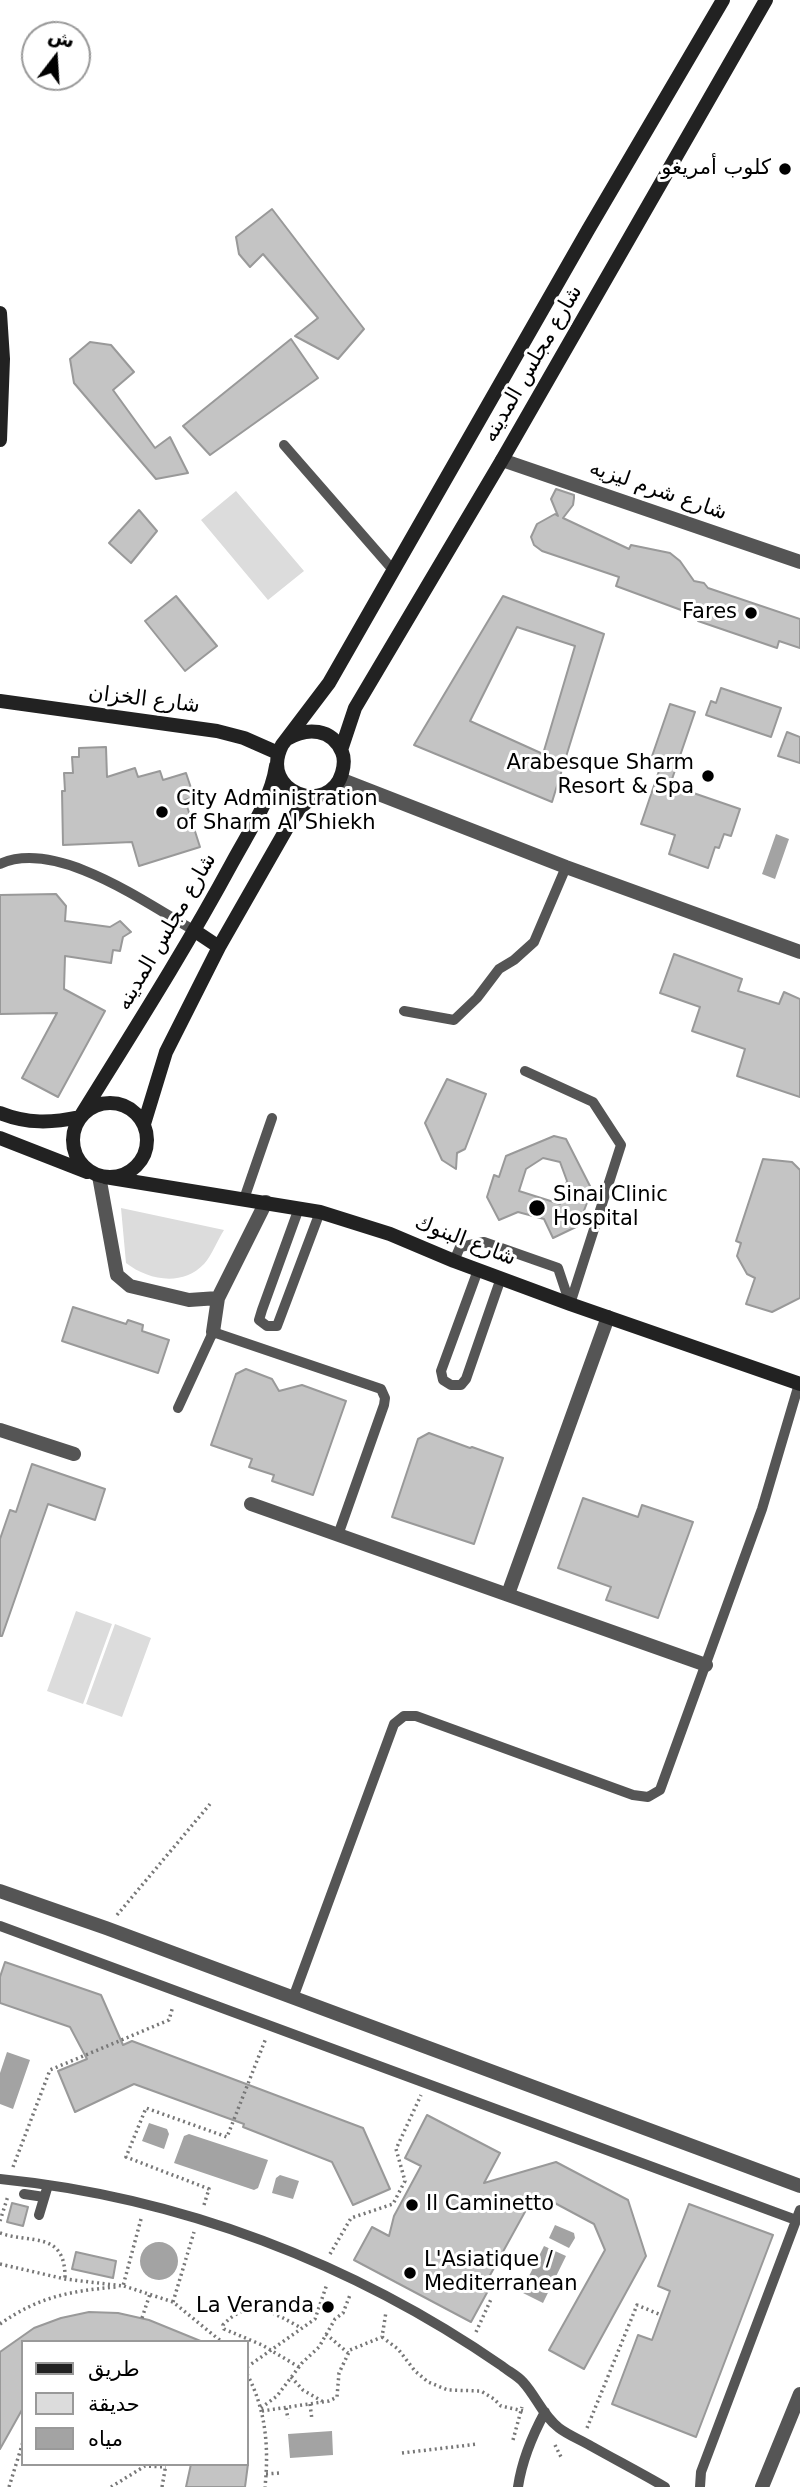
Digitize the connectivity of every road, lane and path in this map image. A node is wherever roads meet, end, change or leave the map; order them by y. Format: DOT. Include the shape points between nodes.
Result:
graph roads {
  1 [pos="723,0"];
  2 [pos="766,0"];
  3 [pos="0,313"];
  4 [pos="0,440"];
  5 [pos="284,445"];
  6 [pos="502,460"];
  7 [pos="800,562"];
  8 [pos="393,570"];
  9 [pos="0,701"];
  10 [pos="288,739"];
  11 [pos="341,750"];
  12 [pos="277,758"];
  13 [pos="341,779"];
  14 [pos="314,796"];
  15 [pos="0,864"];
  16 [pos="566,867"];
  17 [pos="195,931"];
  18 [pos="219,947"];
  19 [pos="800,952"];
  20 [pos="404,1011"];
  21 [pos="525,1071"];
  22 [pos="0,1113"];
  23 [pos="80,1116"];
  24 [pos="272,1118"];
  25 [pos="144,1124"];
  26 [pos="0,1138"];
  27 [pos="99,1176"];
  28 [pos="244,1199"];
  29 [pos="266,1202"];
  30 [pos="299,1208"];
  31 [pos="326,1214"];
  32 [pos="454,1261"];
  33 [pos="478,1269"];
  34 [pos="501,1278"];
  35 [pos="218,1298"];
  36 [pos="570,1304"];
  37 [pos="608,1317"];
  38 [pos="213,1332"];
  39 [pos="800,1383"];
  40 [pos="178,1408"];
  41 [pos="0,1430"];
  42 [pos="74,1454"];
  43 [pos="251,1504"];
  44 [pos="338,1535"];
  45 [pos="508,1594"];
  46 [pos="706,1665"];
  47 [pos="210,1804"];
  48 [pos="0,1891"];
  49 [pos="0,1926"];
  50 [pos="106,1928"];
  51 [pos="293,1997"];
  52 [pos="174,2000"];
  53 [pos="267,2036"];
  54 [pos="422,2093"];
  55 [pos="24,2169"];
  56 [pos="0,2179"];
  57 [pos="48,2185"];
  58 [pos="800,2186"];
  59 [pos="9,2193"];
  60 [pos="24,2194"];
  61 [pos="44,2197"];
  62 [pos="203,2208"];
  63 [pos="39,2215"];
  64 [pos="798,2215"];
  65 [pos="142,2217"];
  66 [pos="0,2221"];
  67 [pos="182,2228"];
  68 [pos="0,2233"];
  69 [pos="338,2260"];
  70 [pos="2,2265"];
  71 [pos="0,2270"];
  72 [pos="322,2278"];
  73 [pos="65,2279"];
  74 [pos="123,2286"];
  75 [pos="150,2294"];
  76 [pos="356,2294"];
  77 [pos="492,2297"];
  78 [pos="173,2302"];
  79 [pos="387,2310"];
  80 [pos="661,2315"];
  81 [pos="142,2318"];
  82 [pos="0,2324"];
  83 [pos="301,2328"];
  84 [pos="465,2329"];
  85 [pos="326,2334"];
  86 [pos="382,2337"];
  87 [pos="220,2340"];
  88 [pos="269,2350"];
  89 [pos="348,2353"];
  90 [pos="248,2366"];
  91 [pos="299,2367"];
  92 [pos="248,2376"];
  93 [pos="291,2377"];
  94 [pos="800,2394"];
  95 [pos="520,2400"];
  96 [pos="325,2402"];
  97 [pos="310,2404"];
  98 [pos="286,2408"];
  99 [pos="261,2409"];
  100 [pos="522,2412"];
  101 [pos="545,2412"];
  102 [pos="288,2419"];
  103 [pos="312,2420"];
  104 [pos="584,2430"];
  105 [pos="554,2442"];
  106 [pos="478,2444"];
  107 [pos="21,2448"];
  108 [pos="512,2449"];
  109 [pos="402,2453"];
  110 [pos="562,2459"];
  111 [pos="145,2466"];
  112 [pos="166,2466"];
  113 [pos="280,2473"];
  114 [pos="266,2474"];
  115 [pos="9,2487"];
  116 [pos="111,2487"];
  117 [pos="162,2487"];
  118 [pos="265,2487"];
  119 [pos="518,2487"];
  120 [pos="665,2487"];
  121 [pos="700,2487"];
  122 [pos="762,2487"];
  1 -- 8 [label="main road, شارع مجلس المدينه"];
  2 -- 6 [label="main road, شارع مجلس المدينه"];
  3 -- 4 [label="main road"];
  5 -- 8 [label="lane"];
  6 -- 7 [label="street, شارع شرم ليزيه"];
  6 -- 11 [label="main road, شارع مجلس المدينه" via="355,708"];
  8 -- 10 [label="main road, شارع مجلس المدينه" via="329,683"];
  9 -- 12 [label="main road, شارع الخزان" via="217,730 244,738"];
  10 -- 11 [label="main road" via="298,732 323,732"];
  10 -- 12 [label="main road"];
  11 -- 13 [label="main road"];
  12 -- 14 [label="main road" via="278,773 288,789"];
  12 -- 17 [label="main road, شارع مجلس المدينه" via="259,813"];
  13 -- 14 [label="main road" via="330,791"];
  13 -- 16 [label="street"];
  14 -- 18 [label="main road" via="291,821"];
  15 -- 17 [label="lane" via="32,859 65,862"];
  16 -- 19 [label="street"];
  16 -- 20 [label="lane" via="534,942 499,969 454,1020"];
  17 -- 18 [label="main road"];
  17 -- 23 [label="main road, شارع مجلس المدينه"];
  18 -- 25 [label="main road" via="166,1052"];
  21 -- 36 [label="lane" via="593,1102 621,1145"];
  22 -- 23 [label="main road" via="36,1122"];
  23 -- 25 [label="main road" via="108,1102 129,1108"];
  23 -- 27 [label="main road" via="73,1149 84,1167"];
  24 -- 28 [label="lane"];
  25 -- 27 [label="main road" via="143,1157 128,1173"];
  26 -- 27 [label="main road, شارع البنوك"];
  27 -- 28 [label="main road, شارع البنوك"];
  27 -- 35 [label="street" via="117,1275 130,1286 189,1300"];
  28 -- 29 [label="main road, شارع البنوك"];
  29 -- 30 [label="main road, شارع البنوك"];
  29 -- 35 [label="street"];
  30 -- 31 [label="main road, شارع البنوك"];
  30 -- 31 [label="lane" via="259,1320 267,1326 276,1326"];
  31 -- 32 [label="main road, شارع البنوك"];
  32 -- 33 [label="main road, شارع البنوك"];
  32 -- 36 [label="lane" via="460,1247 484,1242 558,1268"];
  33 -- 34 [label="main road, شارع البنوك"];
  33 -- 34 [label="lane" via="441,1371 443,1380 451,1385 466,1380"];
  34 -- 36 [label="main road, شارع البنوك"];
  35 -- 38 [label="street"];
  36 -- 37 [label="main road, شارع البنوك"];
  37 -- 39 [label="main road, شارع البنوك"];
  37 -- 45 [label="street"];
  38 -- 40 [label="lane"];
  38 -- 44 [label="lane" via="382,1389 384,1405"];
  39 -- 46 [label="lane" via="762,1509"];
  41 -- 42 [label="street"];
  43 -- 44 [label="street"];
  44 -- 45 [label="street"];
  45 -- 46 [label="street"];
  46 -- 51 [label="lane" via="660,1790 648,1797 633,1796 416,1716 404,1716 394,1724"];
  47 -- 50 [label="path"];
  48 -- 50 [label="street"];
  49 -- 64 [label="lane"];
  50 -- 51 [label="street"];
  51 -- 58 [label="street"];
  52 -- 55 [label="path" via="169,2020 50,2070 13,2167"];
  53 -- 62 [label="path" via="228,2137 146,2108 126,2157 209,2189"];
  54 -- 69 [label="path" via="396,2149 405,2181 393,2204 351,2218 330,2256"];
  56 -- 57 [label="lane"];
  57 -- 61 [label="lane"];
  57 -- 101 [label="lane" via="122,2197 234,2229 359,2282 501,2365 523,2381"];
  59 -- 66 [label="path"];
  60 -- 61 [label="lane"];
  61 -- 63 [label="lane"];
  64 -- 121 [label="lane" via="701,2472"];
  65 -- 74 [label="path"];
  67 -- 78 [label="path" via="195,2232"];
  68 -- 73 [label="path" via="48,2243 60,2253"];
  70 -- 71 [label="path"];
  70 -- 73 [label="path"];
  72 -- 83 [label="path" via="329,2281 315,2319"];
  73 -- 74 [label="path"];
  74 -- 75 [label="path"];
  74 -- 82 [label="path" via="38,2301"];
  75 -- 78 [label="path"];
  75 -- 81 [label="path"];
  76 -- 85 [label="path" via="351,2292"];
  77 -- 84 [label="path" via="476,2335"];
  78 -- 87 [label="path"];
  79 -- 86 [label="path"];
  80 -- 104 [label="path" via="637,2305"];
  83 -- 88 [label="path"];
  83 -- 88 [label="path" via="257,2308 242,2311 223,2325"];
  85 -- 89 [label="path"];
  85 -- 91 [label="path"];
  86 -- 89 [label="path"];
  86 -- 100 [label="path" via="428,2382 448,2390 481,2391 501,2406"];
  88 -- 90 [label="path"];
  88 -- 91 [label="path"];
  89 -- 96 [label="path" via="339,2373 337,2397"];
  91 -- 93 [label="path"];
  92 -- 99 [label="path"];
  93 -- 96 [label="path"];
  93 -- 99 [label="path"];
  94 -- 122 [label="street"];
  95 -- 100 [label="path"];
  96 -- 97 [label="path"];
  97 -- 98 [label="path"];
  97 -- 103 [label="path"];
  98 -- 99 [label="path"];
  98 -- 102 [label="path"];
  99 -- 114 [label="path" via="267,2438"];
  100 -- 108 [label="path"];
  101 -- 119 [label="lane" via="532,2435"];
  101 -- 120 [label="lane" via="558,2427"];
  105 -- 110 [label="path"];
  106 -- 109 [label="path"];
  107 -- 115 [label="path"];
  111 -- 116 [label="path"];
  112 -- 117 [label="path"];
  113 -- 114 [label="path"];
  114 -- 118 [label="path"];
}
